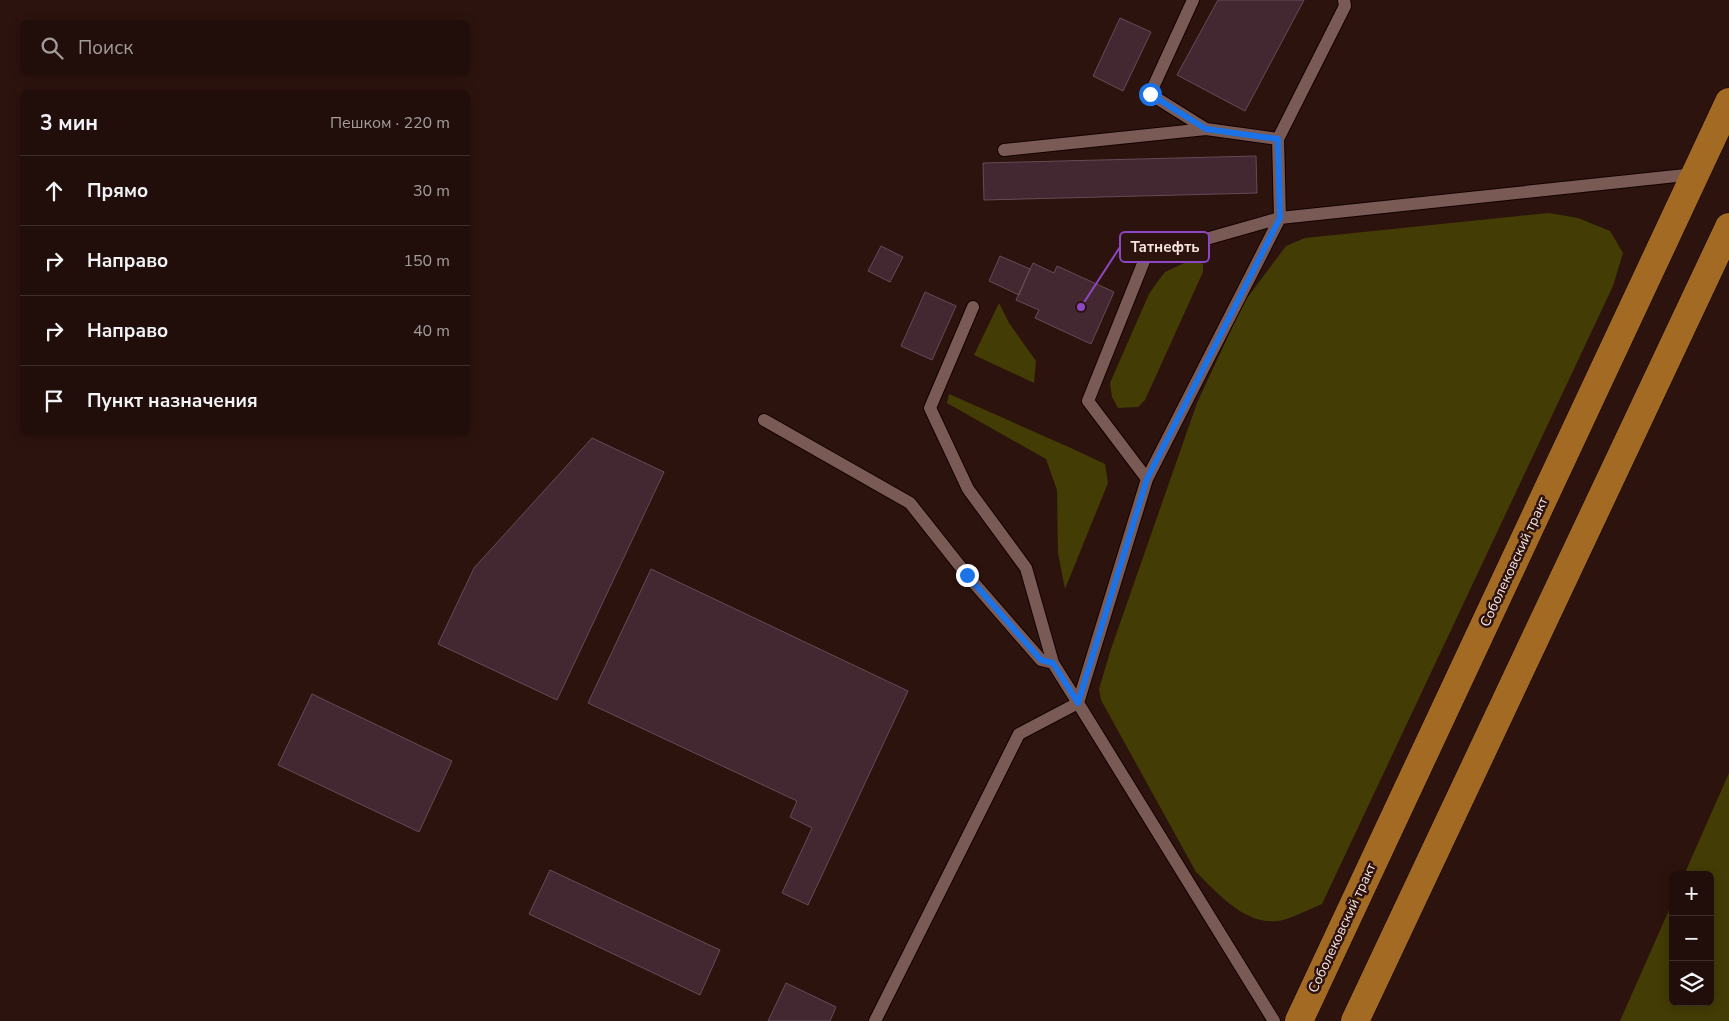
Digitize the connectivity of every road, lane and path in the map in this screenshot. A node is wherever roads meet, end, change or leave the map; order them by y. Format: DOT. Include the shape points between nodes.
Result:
graph roads {
  1 [pos="1193,0"];
  2 [pos="1344,0"];
  3 [pos="1729,102"];
  4 [pos="1206,129"];
  5 [pos="1278,139"];
  6 [pos="1004,150"];
  7 [pos="1695,174"];
  8 [pos="1280,218"];
  9 [pos="1729,227"];
  10 [pos="973,307"];
  11 [pos="764,420"];
  12 [pos="1147,479"];
  13 [pos="1053,663"];
  14 [pos="1078,703"];
  15 [pos="875,1021"];
  16 [pos="1274,1021"];
  17 [pos="1299,1021"];
  18 [pos="1355,1021"];
  1 -- 4 [label="lane" via="1150,94"];
  2 -- 5 [label="lane" via="1344,6"];
  3 -- 7 [label="main road, Соболековский тракт"];
  4 -- 5 [label="lane"];
  4 -- 6 [label="lane"];
  5 -- 8 [label="lane"];
  7 -- 8 [label="lane"];
  7 -- 17 [label="main road, Соболековский тракт"];
  8 -- 12 [label="lane"];
  8 -- 12 [label="lane" via="1146,256 1088,401"];
  9 -- 18 [label="main road"];
  10 -- 13 [label="lane" via="930,408 968,489 1026,568"];
  11 -- 13 [label="lane" via="910,503 1041,660"];
  12 -- 14 [label="lane"];
  13 -- 14 [label="lane"];
  14 -- 15 [label="lane" via="1019,734"];
  14 -- 16 [label="lane"];
}
